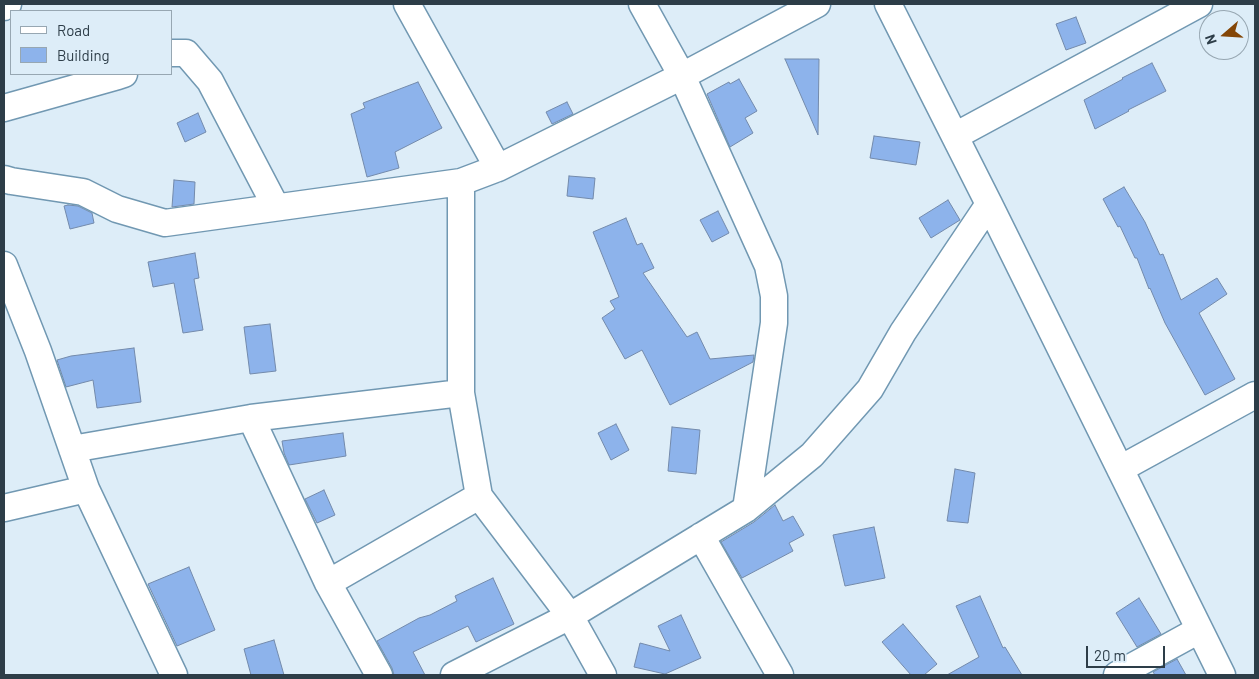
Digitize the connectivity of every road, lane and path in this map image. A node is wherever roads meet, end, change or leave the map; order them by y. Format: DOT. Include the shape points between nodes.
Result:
graph roads {
  1 [pos="8,4"];
  2 [pos="407,4"];
  3 [pos="642,4"];
  4 [pos="817,4"];
  5 [pos="888,4"];
  6 [pos="1199,4"];
  7 [pos="4,7"];
  8 [pos="172,53"];
  9 [pos="121,75"];
  10 [pos="682,76"];
  11 [pos="4,108"];
  12 [pos="955,136"];
  13 [pos="498,168"];
  14 [pos="4,179"];
  15 [pos="461,182"];
  16 [pos="989,204"];
  17 [pos="276,208"];
  18 [pos="4,265"];
  19 [pos="461,393"];
  20 [pos="1255,395"];
  21 [pos="251,418"];
  22 [pos="72,449"];
  23 [pos="1120,469"];
  24 [pos="86,489"];
  25 [pos="479,496"];
  26 [pos="4,508"];
  27 [pos="746,509"];
  28 [pos="701,536"];
  29 [pos="328,583"];
  30 [pos="570,616"];
  31 [pos="1199,630"];
  32 [pos="174,675"];
  33 [pos="379,675"];
  34 [pos="454,675"];
  35 [pos="603,675"];
  36 [pos="780,675"];
  37 [pos="1118,675"];
  38 [pos="1222,675"];
  1 -- 7 [label="street"];
  2 -- 13 [label="street"];
  3 -- 10 [label="street"];
  4 -- 10 [label="street"];
  5 -- 12 [label="street"];
  6 -- 12 [label="street"];
  8 -- 17 [label="street" via="186,53 210,81"];
  9 -- 11 [label="street"];
  10 -- 13 [label="street"];
  10 -- 27 [label="street" via="768,266 774,296 774,323"];
  12 -- 16 [label="street"];
  13 -- 15 [label="street"];
  14 -- 17 [label="street" via="83,192 117,209 165,223"];
  15 -- 17 [label="street"];
  15 -- 19 [label="street"];
  16 -- 23 [label="street"];
  16 -- 27 [label="street" via="870,389 812,454"];
  18 -- 22 [label="street"];
  19 -- 21 [label="street"];
  19 -- 25 [label="street"];
  20 -- 23 [label="street"];
  21 -- 22 [label="street"];
  21 -- 29 [label="street"];
  22 -- 24 [label="street"];
  23 -- 31 [label="street"];
  24 -- 26 [label="street"];
  24 -- 32 [label="street"];
  25 -- 29 [label="street"];
  25 -- 30 [label="street"];
  27 -- 28 [label="street"];
  28 -- 30 [label="street"];
  28 -- 36 [label="street"];
  29 -- 33 [label="street"];
  30 -- 34 [label="street"];
  30 -- 35 [label="street"];
  31 -- 37 [label="street"];
  31 -- 38 [label="street"];
}
